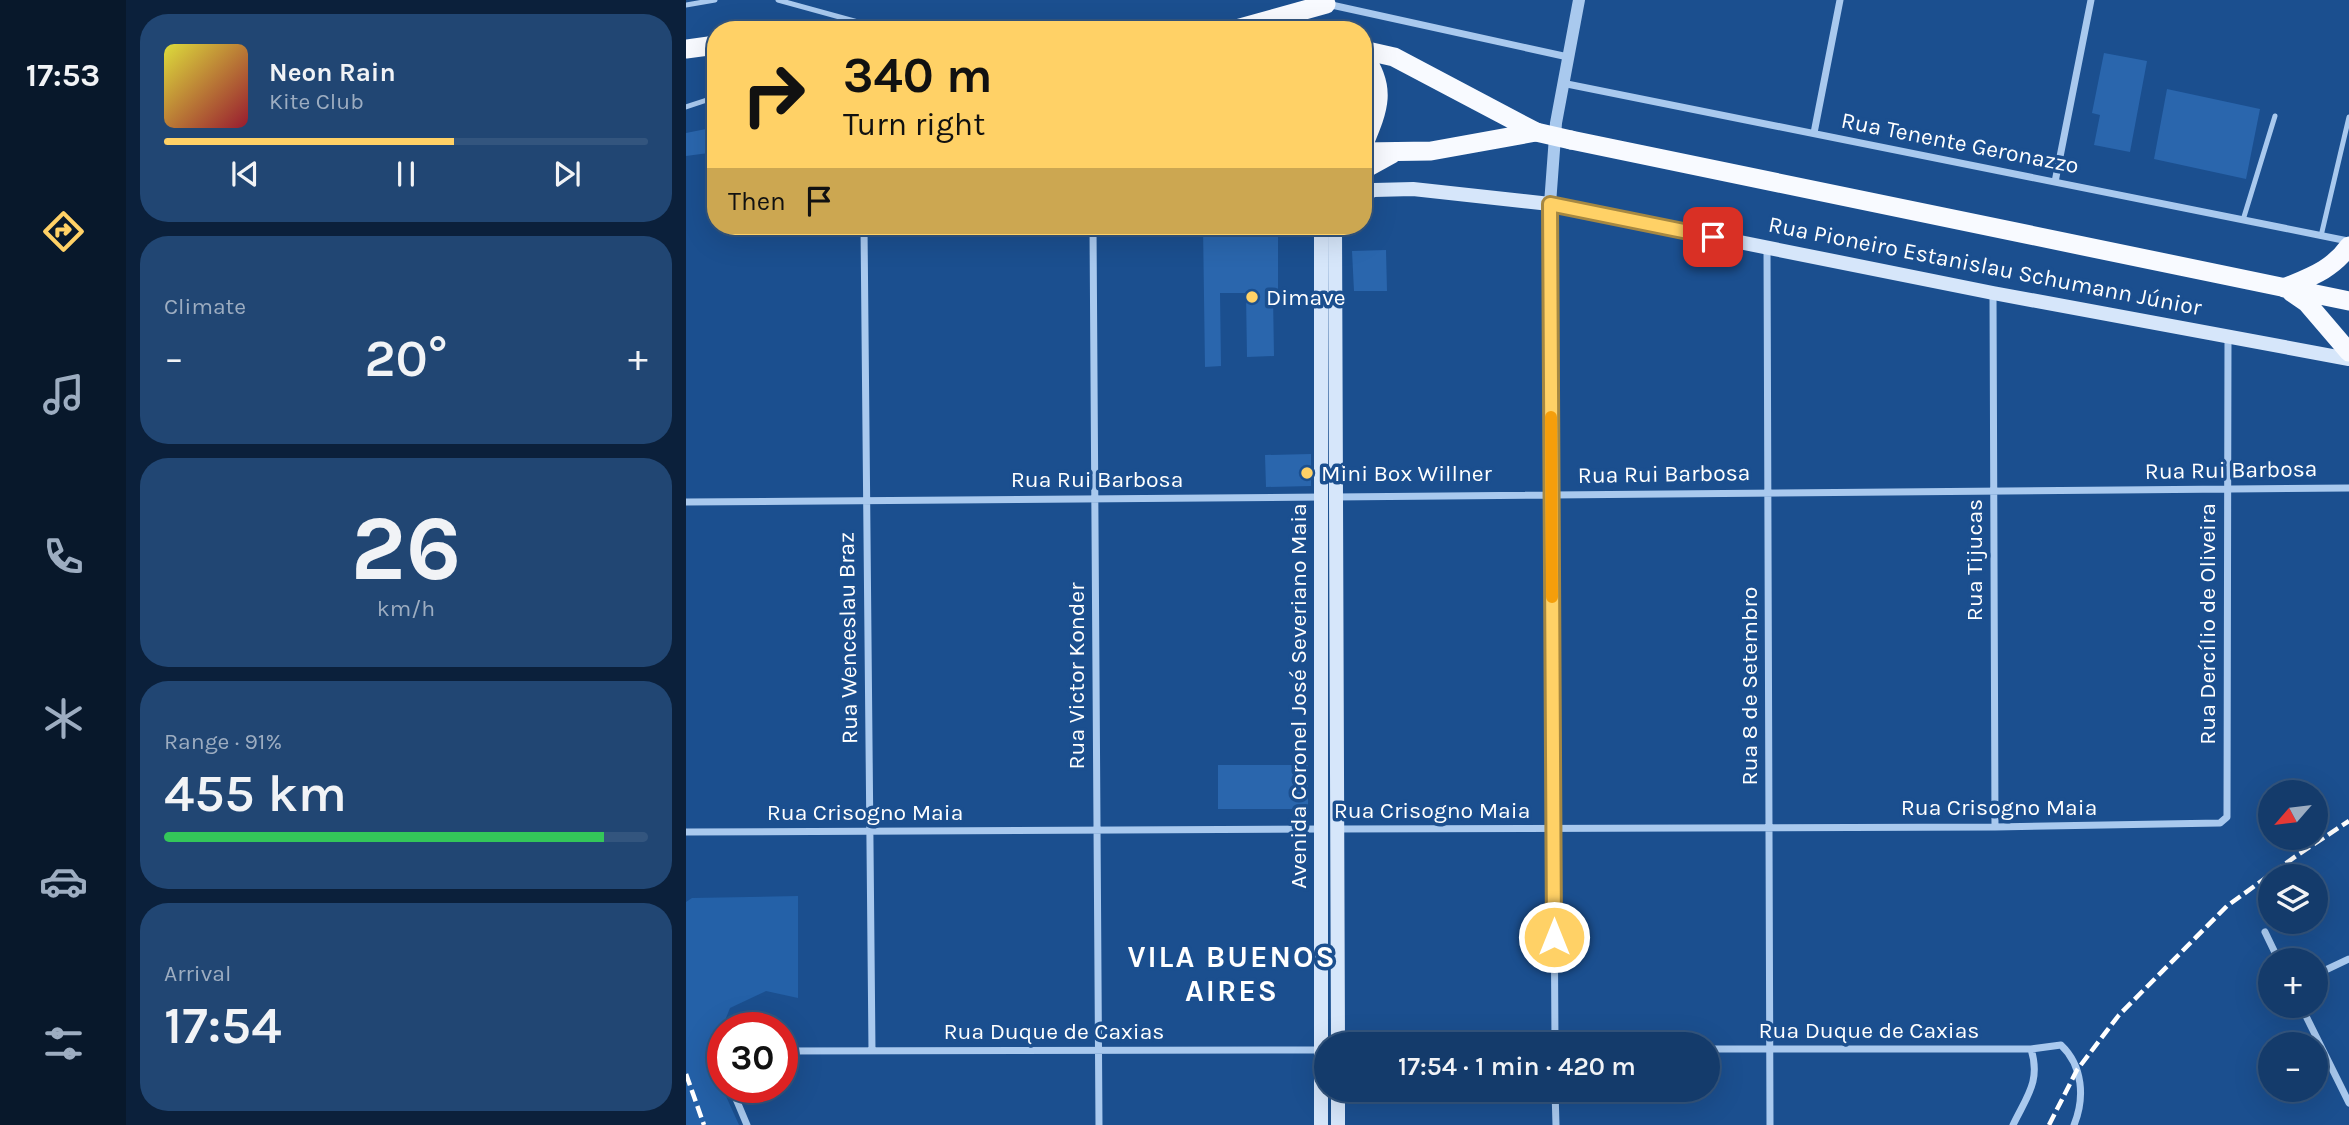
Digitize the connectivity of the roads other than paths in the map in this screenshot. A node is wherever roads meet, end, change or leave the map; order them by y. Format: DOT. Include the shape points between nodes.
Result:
graph roads {
  1 [pos="715,0"];
  2 [pos="778,0"];
  3 [pos="1305,0"];
  4 [pos="1579,0"];
  5 [pos="1840,0"];
  6 [pos="2091,0"];
  7 [pos="1327,2"];
  8 [pos="686,5"];
  9 [pos="854,21"];
  10 [pos="1263,21"];
  11 [pos="707,46"];
  12 [pos="686,49"];
  13 [pos="1372,52"];
  14 [pos="1568,57"];
  15 [pos="1372,70"];
  16 [pos="1562,83"];
  17 [pos="707,100"];
  18 [pos="686,107"];
  19 [pos="2275,116"];
  20 [pos="2349,117"];
  21 [pos="1372,125"];
  22 [pos="1536,132"];
  23 [pos="1814,133"];
  24 [pos="1372,152"];
  25 [pos="1393,153"];
  26 [pos="1372,165"];
  27 [pos="2055,182"];
  28 [pos="1372,191"];
  29 [pos="1550,204"];
  30 [pos="2243,220"];
  31 [pos="864,235"];
  32 [pos="1093,235"];
  33 [pos="1321,235"];
  34 [pos="1335,235"];
  35 [pos="2321,236"];
  36 [pos="2349,244"];
  37 [pos="1768,247"];
  38 [pos="2284,288"];
  39 [pos="1993,293"];
  40 [pos="2349,301"];
  41 [pos="2228,337"];
  42 [pos="2349,352"];
  43 [pos="2349,359"];
  44 [pos="2349,488"];
  45 [pos="2226,490"];
  46 [pos="1993,491"];
  47 [pos="1768,493"];
  48 [pos="1552,495"];
  49 [pos="1335,496"];
  50 [pos="1320,497"];
  51 [pos="1094,498"];
  52 [pos="866,500"];
  53 [pos="686,502"];
  54 [pos="2220,823"];
  55 [pos="1769,827"];
  56 [pos="1995,827"];
  57 [pos="1554,828"];
  58 [pos="1337,829"];
  59 [pos="1097,830"];
  60 [pos="1321,830"];
  61 [pos="869,831"];
  62 [pos="686,832"];
  63 [pos="2349,959"];
  64 [pos="2328,969"];
  65 [pos="2307,1018"];
  66 [pos="1324,1032"];
  67 [pos="1338,1032"];
  68 [pos="1555,1032"];
  69 [pos="1720,1049"];
  70 [pos="1770,1049"];
  71 [pos="2031,1049"];
  72 [pos="1098,1050"];
  73 [pos="1314,1050"];
  74 [pos="798,1051"];
  75 [pos="872,1051"];
  76 [pos="1322,1102"];
  77 [pos="1338,1102"];
  78 [pos="1555,1102"];
  79 [pos="738,1103"];
  80 [pos="2349,1103"];
  81 [pos="747,1125"];
  82 [pos="1099,1125"];
  83 [pos="1321,1125"];
  84 [pos="1338,1125"];
  85 [pos="1556,1125"];
  86 [pos="1770,1125"];
  87 [pos="2014,1125"];
  88 [pos="2074,1125"];
  1 -- 8 [label="lane"];
  2 -- 9 [label="lane"];
  3 -- 7 [label="street"];
  4 -- 14 [label="street"];
  5 -- 23 [label="street"];
  6 -- 27 [label="street"];
  7 -- 10 [label="highway"];
  7 -- 14 [label="street"];
  11 -- 12 [label="highway"];
  13 -- 22 [label="highway" via="1394,57"];
  14 -- 16 [label="street"];
  15 -- 21 [label="highway" via="1379,87"];
  16 -- 23 [label="street, Rua Tenente Geronazzo"];
  16 -- 29 [label="street"];
  17 -- 18 [label="lane"];
  19 -- 30 [label="lane"];
  20 -- 35 [label="lane"];
  22 -- 25 [label="highway" via="1431,151"];
  22 -- 38 [label="highway, bridge"];
  23 -- 27 [label="street, Rua Tenente Geronazzo"];
  24 -- 25 [label="highway"];
  25 -- 26 [label="highway"];
  27 -- 30 [label="street, Rua Tenente Geronazzo"];
  28 -- 29 [label="main road, Rua Pioneiro Estanislau Schumann Júnior" via="1413,189"];
  29 -- 37 [label="main road, Rua Pioneiro Estanislau Schumann Júnior"];
  29 -- 48 [label="street"];
  30 -- 35 [label="street, Rua Tenente Geronazzo"];
  31 -- 52 [label="street, Rua Wenceslau Braz"];
  32 -- 51 [label="street, Rua Victor Konder"];
  33 -- 50 [label="main road, Avenida Coronel José Severiano Maia"];
  34 -- 49 [label="main road, Avenida Coronel José Severiano Maia"];
  35 -- 36 [label="street, Rua Tenente Geronazzo"];
  36 -- 38 [label="highway" via="2340,259 2318,275"];
  37 -- 39 [label="main road, Rua Pioneiro Estanislau Schumann Júnior"];
  37 -- 47 [label="street, Rua 8 de Setembro"];
  38 -- 40 [label="highway"];
  38 -- 42 [label="highway" via="2307,303"];
  39 -- 41 [label="main road, Rua Pioneiro Estanislau Schumann Júnior"];
  39 -- 46 [label="street, Rua Tijucas"];
  41 -- 43 [label="main road, Rua Pioneiro Estanislau Schumann Júnior"];
  41 -- 45 [label="street, Rua Dercílio de Oliveira"];
  44 -- 45 [label="street, Rua Rui Barbosa"];
  45 -- 46 [label="street, Rua Rui Barbosa"];
  45 -- 54 [label="street, Rua Dercílio de Oliveira" via="2227,817"];
  46 -- 47 [label="street, Rua Rui Barbosa"];
  46 -- 56 [label="street, Rua Tijucas"];
  47 -- 48 [label="street, Rua Rui Barbosa"];
  47 -- 55 [label="street, Rua 8 de Setembro"];
  48 -- 49 [label="street, Rua Rui Barbosa"];
  48 -- 57 [label="street"];
  49 -- 50 [label="street, Rua Rui Barbosa"];
  49 -- 58 [label="main road, Avenida Coronel José Severiano Maia"];
  50 -- 51 [label="street, Rua Rui Barbosa"];
  50 -- 60 [label="main road, Avenida Coronel José Severiano Maia"];
  51 -- 52 [label="street, Rua Rui Barbosa"];
  51 -- 59 [label="street, Rua Victor Konder"];
  52 -- 53 [label="street, Rua Rui Barbosa"];
  52 -- 61 [label="street, Rua Wenceslau Braz"];
  54 -- 56 [label="street, Rua Crisogno Maia"];
  55 -- 56 [label="street, Rua Crisogno Maia"];
  55 -- 57 [label="street, Rua Crisogno Maia"];
  55 -- 70 [label="street, Rua 8 de Setembro"];
  57 -- 58 [label="street, Rua Crisogno Maia"];
  57 -- 68 [label="street"];
  58 -- 60 [label="street, Rua Crisogno Maia"];
  58 -- 67 [label="main road, Avenida Coronel José Severiano Maia"];
  59 -- 60 [label="street, Rua Crisogno Maia"];
  59 -- 61 [label="street, Rua Crisogno Maia"];
  59 -- 72 [label="street, Rua Victor Konder"];
  60 -- 66 [label="main road, Avenida Coronel José Severiano Maia"];
  61 -- 62 [label="street, Rua Crisogno Maia"];
  61 -- 75 [label="street, Rua Wenceslau Braz"];
  63 -- 64 [label="street"];
  65 -- 80 [label="street"];
  69 -- 70 [label="street, Rua Duque de Caxias"];
  70 -- 71 [label="street, Rua Duque de Caxias"];
  70 -- 86 [label="street, Rua 8 de Setembro"];
  71 -- 87 [label="street" via="2034,1083"];
  71 -- 88 [label="street, Rua Duque de Caxias" via="2061,1045 2069,1053 2077,1070 2081,1103"];
  72 -- 73 [label="street, Rua Duque de Caxias"];
  72 -- 75 [label="street, Rua Duque de Caxias"];
  72 -- 82 [label="street, Rua Victor Konder"];
  74 -- 75 [label="street, Rua Duque de Caxias"];
  76 -- 83 [label="main road, Avenida Coronel José Severiano Maia"];
  77 -- 84 [label="main road"];
  78 -- 85 [label="street"];
  79 -- 81 [label="street"];
}
